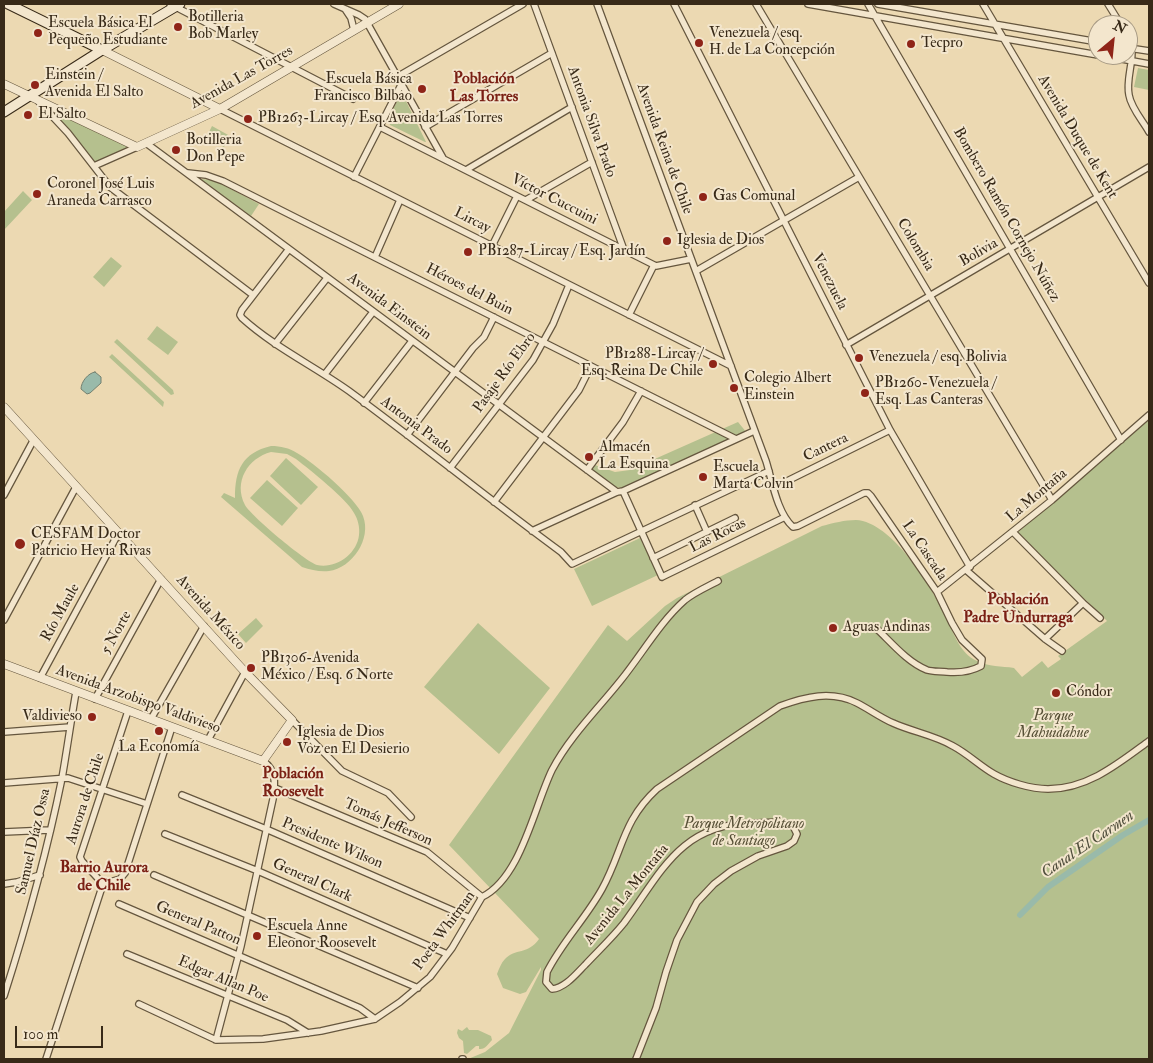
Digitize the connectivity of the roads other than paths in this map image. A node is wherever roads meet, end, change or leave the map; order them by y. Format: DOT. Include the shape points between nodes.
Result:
graph roads {
  1 [pos="8,4"];
  2 [pos="335,4"];
  3 [pos="398,4"];
  4 [pos="522,4"];
  5 [pos="534,4"];
  6 [pos="598,4"];
  7 [pos="674,4"];
  8 [pos="756,4"];
  9 [pos="808,4"];
  10 [pos="868,4"];
  11 [pos="878,4"];
  12 [pos="983,4"];
  13 [pos="1108,4"];
  14 [pos="175,5"];
  15 [pos="345,10"];
  16 [pos="875,15"];
  17 [pos="1115,15"];
  18 [pos="367,22"];
  19 [pos="995,25"];
  20 [pos="354,30"];
  21 [pos="1004,38"];
  22 [pos="1088,40"];
  23 [pos="102,50"];
  24 [pos="552,53"];
  25 [pos="1088,53"];
  26 [pos="1131,65"];
  27 [pos="290,66"];
  28 [pos="397,77"];
  29 [pos="4,84"];
  30 [pos="402,85"];
  31 [pos="33,98"];
  32 [pos="353,99"];
  33 [pos="202,100"];
  34 [pos="572,107"];
  35 [pos="220,108"];
  36 [pos="4,112"];
  37 [pos="205,115"];
  38 [pos="380,126"];
  39 [pos="425,127"];
  40 [pos="1149,132"];
  41 [pos="146,143"];
  42 [pos="137,147"];
  43 [pos="443,158"];
  44 [pos="592,162"];
  45 [pos="94,166"];
  46 [pos="1149,167"];
  47 [pos="466,170"];
  48 [pos="188,173"];
  49 [pos="354,177"];
  50 [pos="859,177"];
  51 [pos="517,196"];
  52 [pos="1098,197"];
  53 [pos="400,200"];
  54 [pos="526,200"];
  55 [pos="784,221"];
  56 [pos="492,246"];
  57 [pos="1010,248"];
  58 [pos="289,249"];
  59 [pos="624,250"];
  60 [pos="375,257"];
  61 [pos="691,259"];
  62 [pos="654,265"];
  63 [pos="696,271"];
  64 [pos="327,278"];
  65 [pos="1149,283"];
  66 [pos="568,285"];
  67 [pos="253,295"];
  68 [pos="930,296"];
  69 [pos="373,312"];
  70 [pos="629,315"];
  71 [pos="494,317"];
  72 [pos="412,341"];
  73 [pos="544,342"];
  74 [pos="275,344"];
  75 [pos="846,345"];
  76 [pos="591,366"];
  77 [pos="731,366"];
  78 [pos="455,372"];
  79 [pos="325,374"];
  80 [pos="641,391"];
  81 [pos="364,403"];
  82 [pos="498,405"];
  83 [pos="4,408"];
  84 [pos="1149,415"];
  85 [pos="890,430"];
  86 [pos="754,431"];
  87 [pos="407,435"];
  88 [pos="542,437"];
  89 [pos="736,439"];
  90 [pos="1122,440"];
  91 [pos="33,441"];
  92 [pos="450,468"];
  93 [pos="587,470"];
  94 [pos="769,471"];
  95 [pos="76,487"];
  96 [pos="773,488"];
  97 [pos="620,492"];
  98 [pos="4,496"];
  99 [pos="1052,500"];
  100 [pos="494,502"];
  101 [pos="695,505"];
  102 [pos="785,517"];
  103 [pos="735,518"];
  104 [pos="793,527"];
  105 [pos="532,531"];
  106 [pos="641,532"];
  107 [pos="707,532"];
  108 [pos="1013,532"];
  109 [pos="118,534"];
  110 [pos="653,558"];
  111 [pos="968,569"];
  112 [pos="161,579"];
  113 [pos="718,581"];
  114 [pos="937,592"];
  115 [pos="1083,603"];
  116 [pos="1100,618"];
  117 [pos="4,620"];
  118 [pos="204,626"];
  119 [pos="876,628"];
  120 [pos="1045,639"];
  121 [pos="1062,651"];
  122 [pos="4,665"];
  123 [pos="245,672"];
  124 [pos="40,678"];
  125 [pos="76,692"];
  126 [pos="95,699"];
  127 [pos="128,711"];
  128 [pos="151,719"];
  129 [pos="292,720"];
  130 [pos="70,727"];
  131 [pos="172,727"];
  132 [pos="4,732"];
  133 [pos="208,740"];
  134 [pos="1149,742"];
  135 [pos="263,761"];
  136 [pos="62,779"];
  137 [pos="4,783"];
  138 [pos="275,788"];
  139 [pos="102,790"];
  140 [pos="182,795"];
  141 [pos="148,804"];
  142 [pos="411,817"];
  143 [pos="266,829"];
  144 [pos="49,830"];
  145 [pos="4,832"];
  146 [pos="165,834"];
  147 [pos="258,871"];
  148 [pos="40,875"];
  149 [pos="154,875"];
  150 [pos="4,884"];
  151 [pos="104,884"];
  152 [pos="482,897"];
  153 [pos="119,904"];
  154 [pos="248,914"];
  155 [pos="470,918"];
  156 [pos="127,954"];
  157 [pos="238,954"];
  158 [pos="447,954"];
  159 [pos="418,988"];
  160 [pos="227,994"];
  161 [pos="4,996"];
  162 [pos="139,1004"];
  163 [pos="375,1019"];
  164 [pos="308,1032"];
  165 [pos="216,1040"];
  166 [pos="46,1059"];
  167 [pos="636,1059"];
  1 -- 23 [label="main road, Lircay"];
  2 -- 15 [label="street"];
  3 -- 18 [label="street, Avenida Las Torres"];
  4 -- 28 [label="street"];
  5 -- 24 [label="street, Antonia Silva Prado"];
  6 -- 61 [label="street, Avenida Reina de Chile"];
  7 -- 55 [label="street, Venezuela"];
  8 -- 50 [label="street, Colombia"];
  9 -- 16 [label="street"];
  10 -- 16 [label="street, Bombero Ramón Cornejo Núñez"];
  11 -- 19 [label="street"];
  12 -- 19 [label="street, Avenida Duque de Kent"];
  13 -- 17 [label="street"];
  14 -- 23 [label="main road"];
  14 -- 27 [label="street"];
  15 -- 18 [label="street"];
  15 -- 20 [label="street"];
  16 -- 21 [label="street"];
  16 -- 57 [label="street, Bombero Ramón Cornejo Núñez"];
  18 -- 20 [label="street, Avenida Las Torres"];
  18 -- 28 [label="street"];
  19 -- 21 [label="street, Avenida Duque de Kent"];
  19 -- 22 [label="street"];
  20 -- 27 [label="street, Avenida Las Torres"];
  21 -- 25 [label="street"];
  21 -- 52 [label="street, Avenida Duque de Kent"];
  23 -- 31 [label="main road"];
  23 -- 33 [label="street, Lircay"];
  24 -- 34 [label="street, Antonia Silva Prado"];
  24 -- 39 [label="street"];
  26 -- 40 [label="street" via="1129,97"];
  27 -- 32 [label="street"];
  27 -- 35 [label="street, Avenida Las Torres"];
  28 -- 30 [label="street"];
  29 -- 31 [label="street"];
  30 -- 38 [label="street"];
  30 -- 39 [label="street"];
  31 -- 36 [label="main road"];
  31 -- 42 [label="street"];
  31 -- 45 [label="street"];
  33 -- 35 [label="street, Lircay"];
  33 -- 37 [label="street"];
  34 -- 44 [label="street, Antonia Silva Prado"];
  34 -- 47 [label="street"];
  35 -- 37 [label="street, Avenida Las Torres"];
  35 -- 49 [label="street, Lircay"];
  37 -- 41 [label="street, Avenida Las Torres"];
  38 -- 43 [label="street, Víctor Cuccuini"];
  38 -- 49 [label="street"];
  39 -- 43 [label="street"];
  41 -- 42 [label="street, Avenida Las Torres"];
  41 -- 48 [label="street, Avenida Einstein"];
  42 -- 45 [label="street, Avenida Las Torres"];
  43 -- 47 [label="street, Víctor Cuccuini"];
  44 -- 54 [label="street"];
  44 -- 59 [label="street, Antonia Silva Prado"];
  45 -- 67 [label="street" via="110,187"];
  46 -- 52 [label="street, Bolivia"];
  47 -- 51 [label="street, Víctor Cuccuini"];
  48 -- 58 [label="street, Avenida Einstein"];
  48 -- 60 [label="street, Héroes del Buin" via="223,181"];
  49 -- 53 [label="street, Lircay"];
  50 -- 55 [label="street"];
  50 -- 68 [label="street, Colombia"];
  51 -- 54 [label="street, Víctor Cuccuini"];
  51 -- 56 [label="street"];
  52 -- 57 [label="street, Bolivia"];
  52 -- 65 [label="street, Avenida Duque de Kent"];
  53 -- 56 [label="street, Lircay"];
  53 -- 60 [label="street"];
  54 -- 59 [label="street, Víctor Cuccuini"];
  55 -- 63 [label="street"];
  55 -- 75 [label="street, Venezuela"];
  56 -- 66 [label="street, Lircay"];
  57 -- 68 [label="street, Bolivia"];
  57 -- 90 [label="street, Bombero Ramón Cornejo Núñez"];
  58 -- 64 [label="street, Avenida Einstein"];
  58 -- 67 [label="street"];
  59 -- 62 [label="street, Víctor Cuccuini"];
  60 -- 71 [label="street, Héroes del Buin"];
  61 -- 62 [label="street"];
  61 -- 63 [label="street, Avenida Reina de Chile"];
  62 -- 70 [label="street"];
  63 -- 77 [label="street, Avenida Reina de Chile"];
  64 -- 69 [label="street, Avenida Einstein"];
  64 -- 74 [label="street"];
  66 -- 70 [label="street, Lircay"];
  66 -- 73 [label="street, Pasaje Río Ebro"];
  67 -- 74 [label="street, Antonia Prado" via="240,315"];
  68 -- 75 [label="street, Bolivia"];
  68 -- 99 [label="street, Colombia"];
  69 -- 72 [label="street, Avenida Einstein"];
  69 -- 79 [label="street"];
  70 -- 77 [label="street, Lircay"];
  71 -- 73 [label="street, Héroes del Buin"];
  71 -- 78 [label="street" via="482,339"];
  72 -- 78 [label="street, Avenida Einstein"];
  72 -- 81 [label="street"];
  73 -- 76 [label="street, Héroes del Buin"];
  73 -- 82 [label="street, Pasaje Río Ebro"];
  74 -- 79 [label="street, Antonia Prado"];
  75 -- 85 [label="street, Venezuela"];
  76 -- 80 [label="street, Héroes del Buin"];
  76 -- 88 [label="street" via="578,390"];
  77 -- 86 [label="street, Avenida Reina de Chile"];
  78 -- 82 [label="street, Avenida Einstein"];
  78 -- 87 [label="street"];
  79 -- 81 [label="street, Antonia Prado"];
  80 -- 89 [label="street, Héroes del Buin"];
  80 -- 93 [label="street" via="623,422"];
  81 -- 87 [label="street, Antonia Prado"];
  82 -- 88 [label="street, Avenida Einstein"];
  82 -- 92 [label="street, Pasaje Río Ebro"];
  83 -- 91 [label="street, Avenida México"];
  84 -- 90 [label="street, La Montaña"];
  85 -- 96 [label="street, Cantera"];
  85 -- 111 [label="street, Venezuela"];
  86 -- 89 [label="street"];
  86 -- 94 [label="street, Avenida Reina de Chile"];
  87 -- 92 [label="street, Antonia Prado"];
  88 -- 93 [label="street, Avenida Einstein"];
  88 -- 100 [label="street"];
  89 -- 97 [label="street"];
  90 -- 99 [label="street, La Montaña"];
  91 -- 95 [label="street, Avenida México"];
  91 -- 98 [label="street"];
  92 -- 100 [label="street, Antonia Prado"];
  93 -- 97 [label="street, Avenida Einstein"];
  94 -- 96 [label="street, Avenida Reina de Chile"];
  94 -- 101 [label="street"];
  95 -- 109 [label="street, Avenida México"];
  95 -- 117 [label="street"];
  96 -- 102 [label="street, Avenida Reina de Chile"];
  97 -- 105 [label="street"];
  97 -- 106 [label="street"];
  99 -- 108 [label="street, La Montaña"];
  100 -- 105 [label="street, Antonia Prado"];
  101 -- 106 [label="street"];
  101 -- 107 [label="street"];
  102 -- 104 [label="street, Avenida Reina de Chile"];
  102 -- 110 [label="street, Las Rocas" via="662,577"];
  103 -- 107 [label="street"];
  104 -- 114 [label="street, La Cascada" via="868,493"];
  105 -- 106 [label="street, Antonia Prado" via="562,552 572,564"];
  106 -- 110 [label="street"];
  107 -- 110 [label="street"];
  108 -- 111 [label="street, La Montaña"];
  108 -- 115 [label="street"];
  109 -- 112 [label="street, Avenida México"];
  109 -- 124 [label="street, Río Maule"];
  111 -- 114 [label="street, La Montaña"];
  111 -- 120 [label="street, Venezuela"];
  112 -- 118 [label="street, Avenida México"];
  112 -- 126 [label="street, 5 Norte"];
  113 -- 152 [label="street, Poeta Whitman" via="686,599 577,732 553,769 517,859 499,884"];
  114 -- 119 [label="street, La Cascada" via="960,635 982,659 981,666 972,671 928,670 897,649"];
  115 -- 116 [label="street"];
  115 -- 120 [label="street"];
  118 -- 123 [label="street, Avenida México"];
  118 -- 128 [label="street"];
  120 -- 121 [label="street, Venezuela"];
  122 -- 124 [label="street, Avenida Arzobispo Valdivieso"];
  123 -- 129 [label="street, Avenida México"];
  123 -- 133 [label="street"];
  124 -- 125 [label="street, Avenida Arzobispo Valdivieso"];
  125 -- 126 [label="street, Avenida Arzobispo Valdivieso"];
  125 -- 130 [label="street, Samuel Díaz Ossa"];
  126 -- 127 [label="street, Avenida Arzobispo Valdivieso"];
  127 -- 128 [label="street, Avenida Arzobispo Valdivieso"];
  127 -- 139 [label="street, Aurora de Chile"];
  128 -- 131 [label="street, Avenida Arzobispo Valdivieso"];
  129 -- 135 [label="street"];
  129 -- 142 [label="street, Avenida México" via="342,771 388,793"];
  130 -- 132 [label="street"];
  130 -- 136 [label="street, Samuel Díaz Ossa"];
  131 -- 133 [label="street, Avenida Arzobispo Valdivieso"];
  131 -- 141 [label="street"];
  133 -- 135 [label="street, Avenida Arzobispo Valdivieso"];
  134 -- 167 [label="street, Avenida La Montaña" via="1097,777 1048,789 998,776 952,745 892,723 853,701 825,695 780,706 657,789 642,805 628,826 601,890 547,972 546,982 552,989 573,977 613,937 672,856 698,836 730,824 782,823 793,826 796,834 791,844 758,856 731,871 697,902 675,947"];
  135 -- 138 [label="street" via="272,770"];
  136 -- 137 [label="street"];
  136 -- 139 [label="street" via="68,778"];
  136 -- 144 [label="street, Samuel Díaz Ossa"];
  138 -- 143 [label="street"];
  138 -- 152 [label="street, Tomás Jefferson" via="427,852"];
  139 -- 141 [label="street"];
  139 -- 151 [label="street, Aurora de Chile" via="80,857"];
  140 -- 143 [label="street, Presidente Wilson"];
  141 -- 151 [label="street" via="124,875"];
  143 -- 147 [label="street"];
  143 -- 155 [label="street, Presidente Wilson"];
  144 -- 145 [label="street"];
  144 -- 148 [label="street, Samuel Díaz Ossa"];
  146 -- 147 [label="street, General Clark"];
  147 -- 154 [label="street"];
  147 -- 158 [label="street, General Clark"];
  148 -- 150 [label="street"];
  148 -- 161 [label="street, Samuel Díaz Ossa"];
  149 -- 154 [label="street"];
  151 -- 166 [label="street"];
  152 -- 155 [label="street, Poeta Whitman"];
  153 -- 157 [label="street, General Patton"];
  154 -- 157 [label="street"];
  154 -- 159 [label="street"];
  155 -- 158 [label="street, Poeta Whitman"];
  156 -- 160 [label="street, Edgar Allan Poe"];
  157 -- 160 [label="street"];
  157 -- 163 [label="street, General Patton" via="360,1008"];
  158 -- 159 [label="street, Poeta Whitman"];
  159 -- 163 [label="street, Poeta Whitman"];
  160 -- 164 [label="street, Edgar Allan Poe"];
  160 -- 165 [label="street"];
  162 -- 165 [label="street, Poeta Whitman"];
  163 -- 164 [label="street, Poeta Whitman"];
  164 -- 165 [label="street, Poeta Whitman" via="263,1039"];
}
